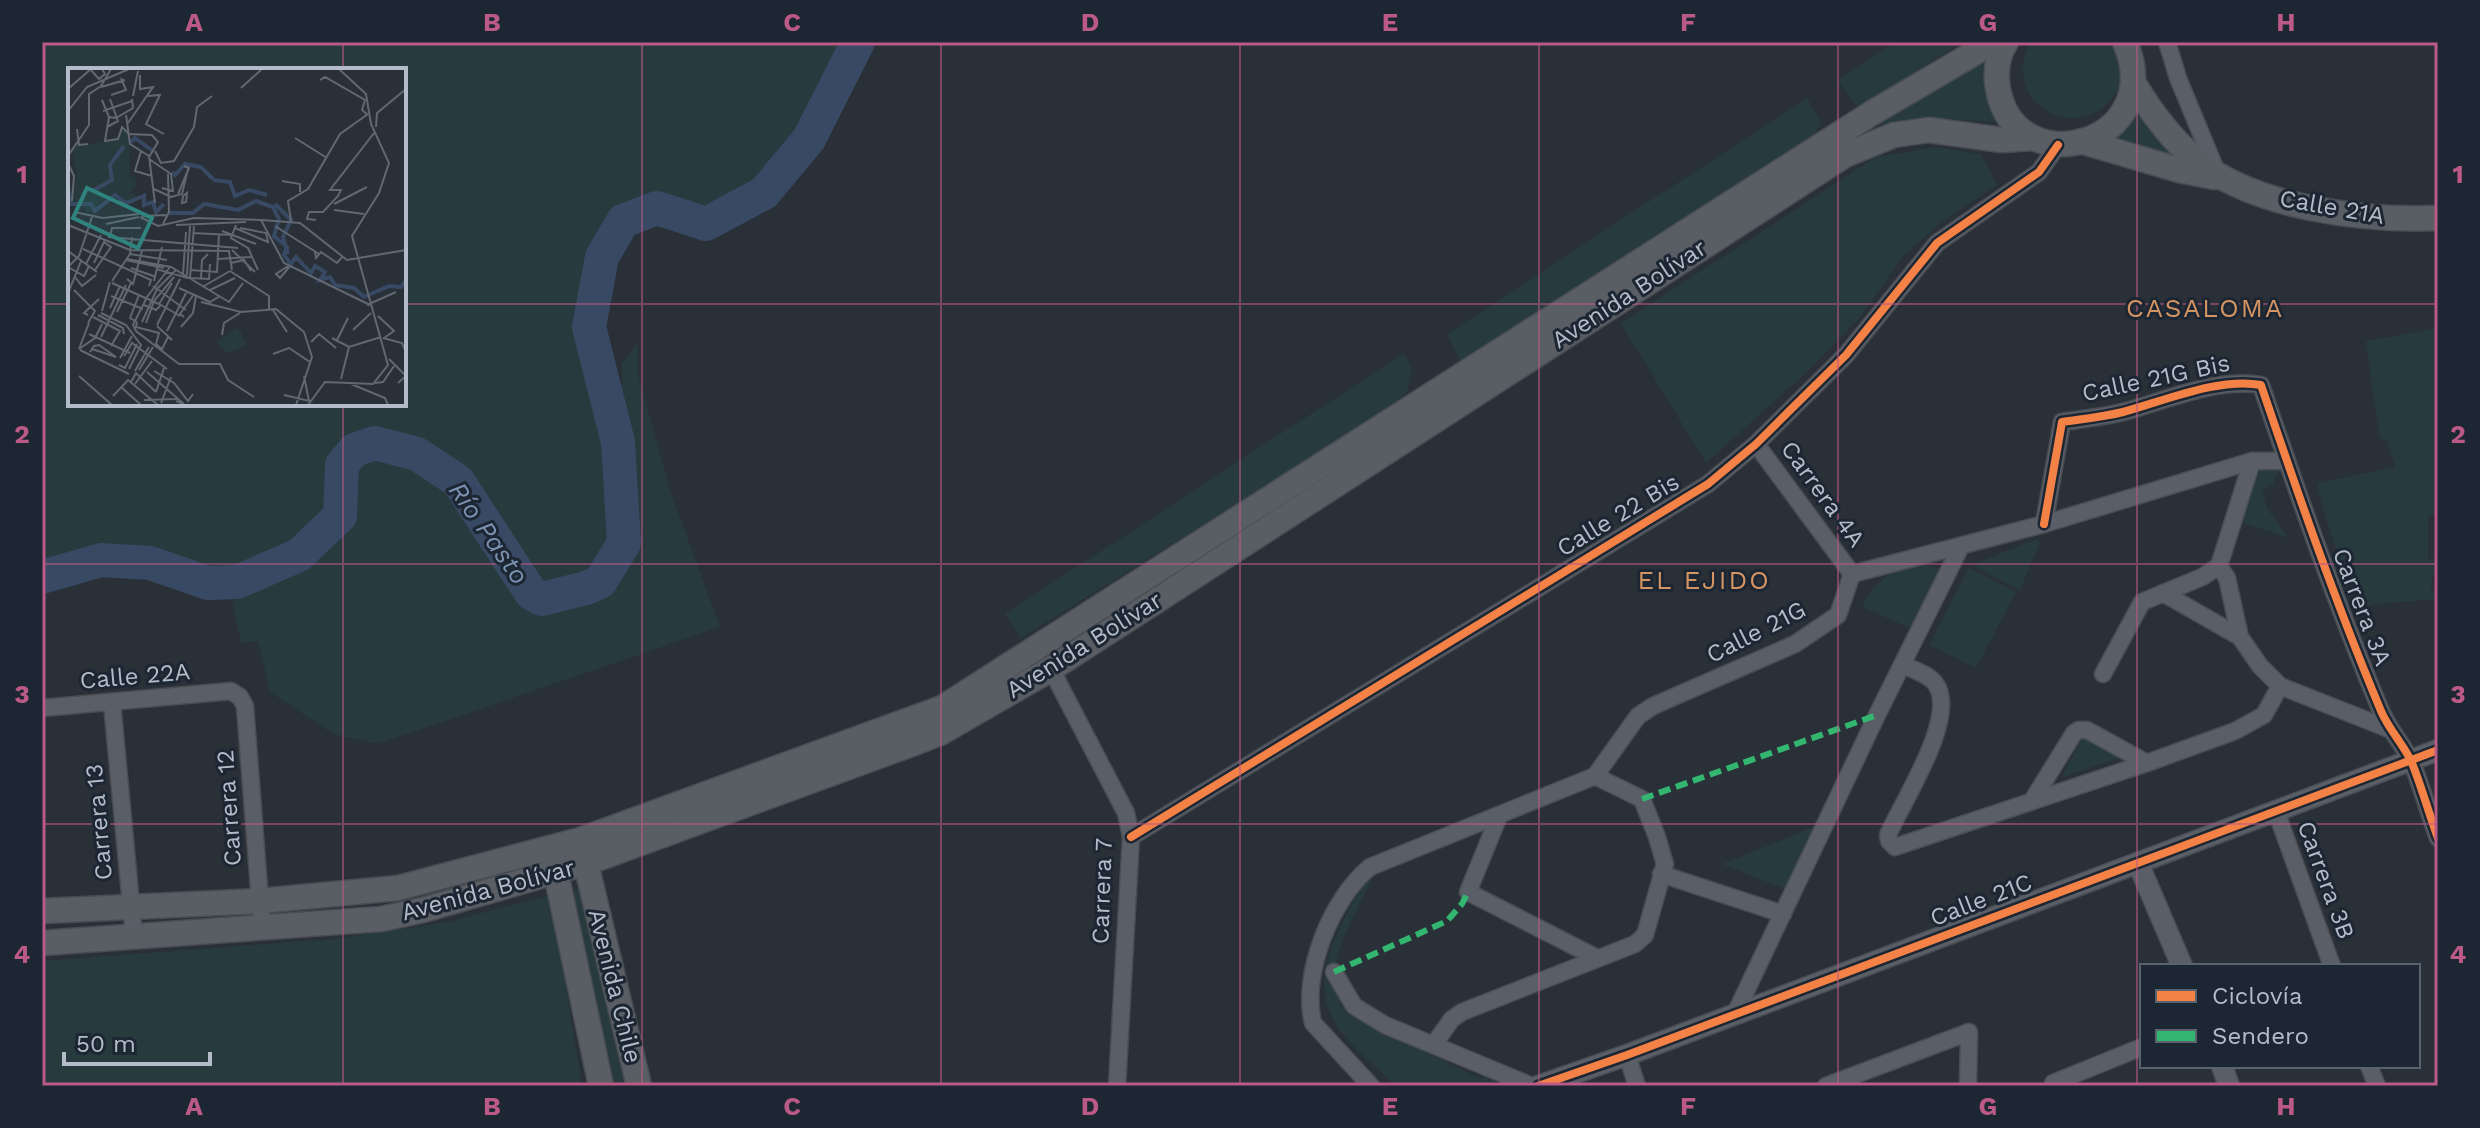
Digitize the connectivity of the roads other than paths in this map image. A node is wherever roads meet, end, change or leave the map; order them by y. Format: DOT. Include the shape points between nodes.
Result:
graph roads {
  1 [pos="1993,42"];
  2 [pos="2006,42"];
  3 [pos="2167,42"];
  4 [pos="2130,47"];
  5 [pos="2134,84"];
  6 [pos="2033,138"];
  7 [pos="2084,142"];
  8 [pos="2058,145"];
  9 [pos="2223,177"];
  10 [pos="2438,218"];
  11 [pos="2261,385"];
  12 [pos="1756,444"];
  13 [pos="2286,458"];
  14 [pos="2252,461"];
  15 [pos="2044,524"];
  16 [pos="1960,548"];
  17 [pos="2219,566"];
  18 [pos="1852,574"];
  19 [pos="2163,593"];
  20 [pos="2240,637"];
  21 [pos="1902,665"];
  22 [pos="1051,669"];
  23 [pos="2103,674"];
  24 [pos="2280,686"];
  25 [pos="231,691"];
  26 [pos="112,703"];
  27 [pos="42,708"];
  28 [pos="2389,729"];
  29 [pos="2438,750"];
  30 [pos="2411,760"];
  31 [pos="2147,763"];
  32 [pos="1595,776"];
  33 [pos="2032,801"];
  34 [pos="2276,811"];
  35 [pos="1499,816"];
  36 [pos="1131,837"];
  37 [pos="2438,838"];
  38 [pos="551,849"];
  39 [pos="583,852"];
  40 [pos="2138,863"];
  41 [pos="557,872"];
  42 [pos="1661,874"];
  43 [pos="260,901"];
  44 [pos="131,907"];
  45 [pos="42,911"];
  46 [pos="1783,914"];
  47 [pos="262,927"];
  48 [pos="134,936"];
  49 [pos="42,943"];
  50 [pos="1597,958"];
  51 [pos="2181,964"];
  52 [pos="2331,964"];
  53 [pos="1334,972"];
  54 [pos="1735,1014"];
  55 [pos="1434,1044"];
  56 [pos="2140,1048"];
  57 [pos="1627,1055"];
  58 [pos="2053,1083"];
  59 [pos="601,1086"];
  60 [pos="639,1086"];
  61 [pos="1117,1086"];
  62 [pos="1371,1086"];
  63 [pos="1535,1086"];
  64 [pos="1637,1086"];
  65 [pos="1826,1086"];
  66 [pos="1968,1086"];
  1 -- 39 [label="main road, Avenida Bolívar" via="1872,113 942,708"];
  2 -- 6 [label="main road" via="1995,76 2000,101 2013,123"];
  3 -- 9 [label="street"];
  4 -- 5 [label="main road"];
  5 -- 7 [label="main road" via="2125,110 2108,130"];
  5 -- 9 [label="main road, Calle 21A" via="2170,135"];
  6 -- 8 [label="main road"];
  6 -- 22 [label="main road, Avenida Bolívar" via="2002,140 1929,130 1894,135 1845,155"];
  7 -- 8 [label="main road"];
  7 -- 9 [label="main road, Calle 21A"];
  8 -- 12 [label="street, Calle 22 Bis" via="2039,172 1937,243 1846,355"];
  9 -- 10 [label="main road, Calle 21A" via="2327,211"];
  11 -- 13 [label="street, Carrera 3A"];
  11 -- 15 [label="street, Calle 21G Bis" via="2210,388 2062,422"];
  12 -- 18 [label="street, Carrera 4A"];
  12 -- 36 [label="street, Calle 22 Bis" via="1708,484"];
  13 -- 14 [label="street"];
  13 -- 28 [label="street, Carrera 3A"];
  14 -- 15 [label="street"];
  14 -- 17 [label="street"];
  15 -- 16 [label="street"];
  16 -- 18 [label="street"];
  16 -- 21 [label="street"];
  17 -- 19 [label="street"];
  17 -- 20 [label="street" via="2227,578"];
  18 -- 32 [label="street, Calle 21G" via="1838,615 1795,644 1653,706 1638,716"];
  19 -- 20 [label="street"];
  19 -- 23 [label="street" via="2142,602"];
  20 -- 24 [label="street"];
  21 -- 33 [label="street" via="1935,683 1942,716 1889,841 1900,847"];
  21 -- 46 [label="street"];
  22 -- 36 [label="street, Carrera 7" via="1126,813"];
  22 -- 39 [label="main road, Avenida Bolívar" via="940,733"];
  24 -- 28 [label="street"];
  24 -- 31 [label="street" via="2264,715"];
  25 -- 26 [label="street, Calle 22A"];
  25 -- 43 [label="street, Carrera 12" via="245,706"];
  26 -- 27 [label="street, Calle 22A"];
  26 -- 44 [label="street, Carrera 13"];
  28 -- 30 [label="street, Carrera 3A"];
  29 -- 30 [label="street, Calle 21C"];
  30 -- 34 [label="street, Calle 21C"];
  30 -- 37 [label="street, Carrera 3A"];
  31 -- 33 [label="street"];
  31 -- 33 [label="street" via="2079,730"];
  32 -- 35 [label="street"];
  32 -- 42 [label="street" via="1642,799 1665,864"];
  34 -- 40 [label="street, Calle 21C"];
  34 -- 52 [label="street, Carrera 3B"];
  35 -- 50 [label="street" via="1468,892"];
  35 -- 62 [label="street" via="1370,867 1355,879 1323,935 1311,988 1313,1023"];
  36 -- 61 [label="street, Carrera 7"];
  38 -- 39 [label="main road, Avenida Bolívar"];
  38 -- 41 [label="main road, Avenida Chile"];
  38 -- 43 [label="main road, Avenida Bolívar" via="398,888"];
  39 -- 41 [label="main road, Avenida Bolívar"];
  39 -- 60 [label="main road, Avenida Chile"];
  40 -- 51 [label="street"];
  40 -- 54 [label="street, Calle 21C"];
  41 -- 47 [label="main road, Avenida Bolívar" via="403,915"];
  41 -- 59 [label="main road, Avenida Chile"];
  42 -- 46 [label="street"];
  42 -- 50 [label="street" via="1645,935"];
  43 -- 44 [label="main road, Avenida Bolívar"];
  43 -- 47 [label="street, Carrera 12"];
  44 -- 45 [label="main road, Avenida Bolívar"];
  44 -- 48 [label="street, Carrera 13"];
  46 -- 54 [label="street"];
  47 -- 48 [label="main road, Avenida Bolívar"];
  48 -- 49 [label="main road, Avenida Bolívar"];
  50 -- 55 [label="street" via="1462,1012"];
  53 -- 55 [label="street" via="1354,1006"];
  54 -- 57 [label="street, Calle 21C"];
  55 -- 63 [label="street"];
  56 -- 58 [label="street"];
  57 -- 63 [label="street, Calle 21C"];
  57 -- 64 [label="street"];
  65 -- 66 [label="street" via="1969,1032"];
}
